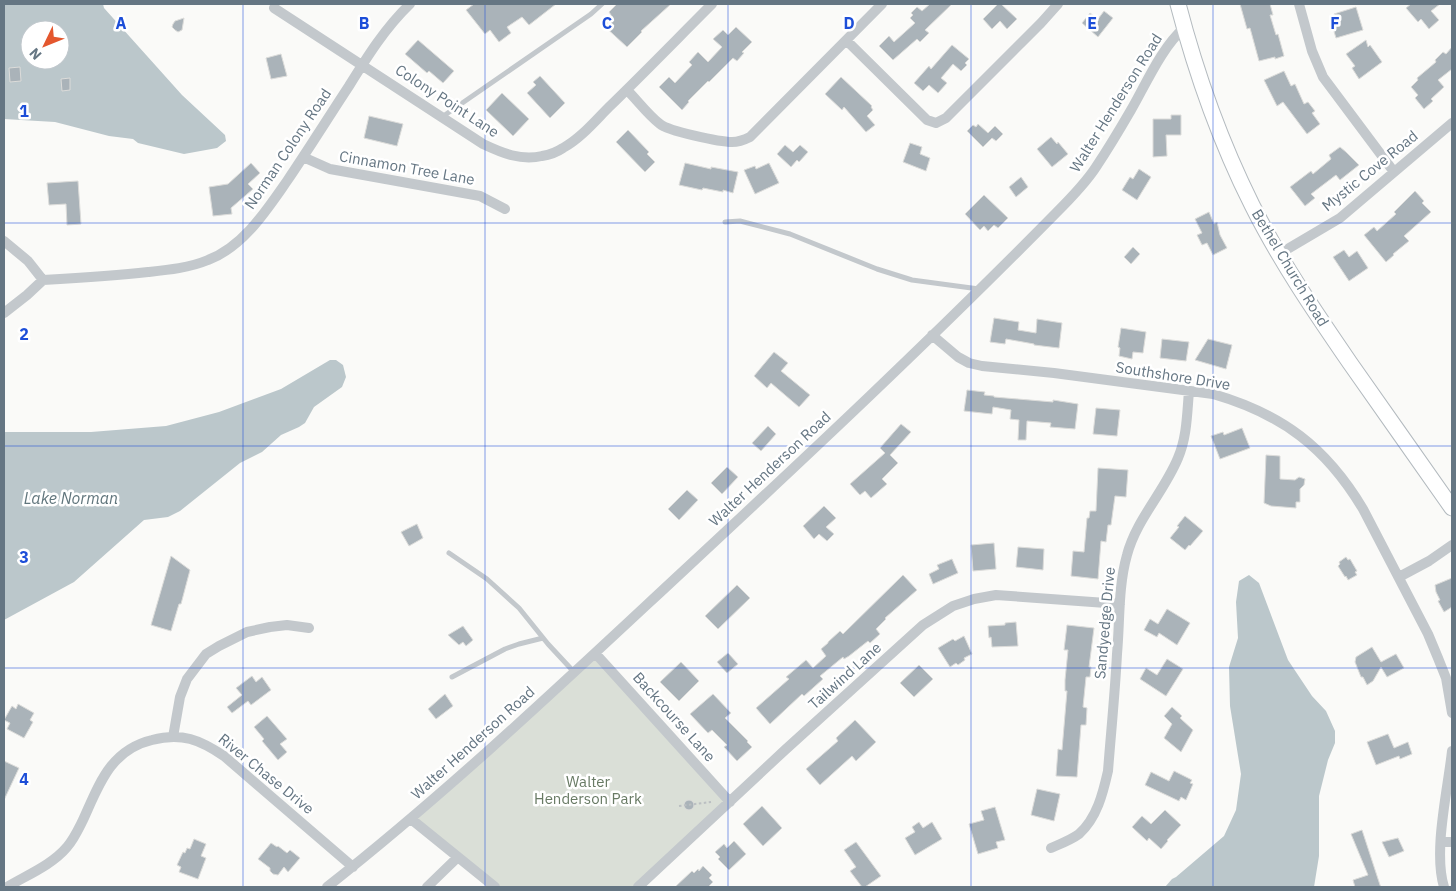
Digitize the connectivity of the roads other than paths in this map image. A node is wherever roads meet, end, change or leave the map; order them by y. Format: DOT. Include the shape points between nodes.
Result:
graph roads {
  1 [pos="410,4"];
  2 [pos="602,4"];
  3 [pos="712,4"];
  4 [pos="882,4"];
  5 [pos="1058,4"];
  6 [pos="1178,4"];
  7 [pos="1299,4"];
  8 [pos="274,8"];
  9 [pos="1184,28"];
  10 [pos="847,41"];
  11 [pos="362,64"];
  12 [pos="627,90"];
  13 [pos="442,117"];
  14 [pos="1452,123"];
  15 [pos="303,157"];
  16 [pos="1394,172"];
  17 [pos="505,209"];
  18 [pos="725,222"];
  19 [pos="4,241"];
  20 [pos="1279,254"];
  21 [pos="42,280"];
  22 [pos="979,290"];
  23 [pos="4,312"];
  24 [pos="932,335"];
  25 [pos="1189,391"];
  26 [pos="1452,508"];
  27 [pos="1452,546"];
  28 [pos="449,553"];
  29 [pos="1399,577"];
  30 [pos="1120,604"];
  31 [pos="308,628"];
  32 [pos="543,638"];
  33 [pos="595,653"];
  34 [pos="574,672"];
  35 [pos="452,677"];
  36 [pos="1452,713"];
  37 [pos="173,737"];
  38 [pos="1452,751"];
  39 [pos="730,802"];
  40 [pos="411,819"];
  41 [pos="1441,842"];
  42 [pos="1452,842"];
  43 [pos="1051,848"];
  44 [pos="458,858"];
  45 [pos="353,867"];
  46 [pos="7,887"];
  47 [pos="327,887"];
  48 [pos="427,887"];
  49 [pos="495,887"];
  50 [pos="638,887"];
  51 [pos="1444,887"];
  1 -- 11 [label="street, Norman Colony Road"];
  2 -- 13 [label="lane"];
  3 -- 12 [label="street, Colony Point Lane"];
  4 -- 10 [label="street"];
  5 -- 10 [label="street" via="946,118 936,123 927,120"];
  6 -- 9 [label="street, Bethel Church Road"];
  7 -- 16 [label="street" via="1312,51 1323,76"];
  8 -- 11 [label="street, Colony Point Lane"];
  9 -- 20 [label="street, Bethel Church Road" via="1234,168"];
  9 -- 22 [label="street, Walter Henderson Road" via="1168,45 1095,169"];
  10 -- 12 [label="street" via="750,137 743,140 731,142 668,128 660,124"];
  11 -- 13 [label="street, Colony Point Lane"];
  11 -- 15 [label="street, Norman Colony Road"];
  12 -- 13 [label="street, Colony Point Lane" via="578,138 542,156 528,158 499,152"];
  14 -- 16 [label="street, Mystic Cove Road"];
  15 -- 17 [label="street, Cinnamon Tree Lane" via="330,169 480,196"];
  15 -- 21 [label="street, Norman Colony Road" via="255,225 210,260 172,269"];
  16 -- 20 [label="street, Mystic Cove Road" via="1340,218"];
  18 -- 22 [label="lane" via="740,221 790,234 912,280"];
  19 -- 21 [label="street" via="28,261"];
  20 -- 26 [label="street, Bethel Church Road" via="1312,308"];
  21 -- 23 [label="street"];
  22 -- 24 [label="street, Walter Henderson Road"];
  24 -- 25 [label="street, Southshore Drive" via="969,363 982,366"];
  24 -- 33 [label="street, Walter Henderson Road"];
  25 -- 29 [label="street, Southshore Drive" via="1238,401 1260,410 1303,437 1352,490"];
  25 -- 30 [label="street, Sandyedge Drive" via="1183,446 1172,472 1130,544"];
  27 -- 29 [label="street"];
  28 -- 32 [label="lane" via="506,596"];
  29 -- 36 [label="street, Southshore Drive" via="1446,678"];
  30 -- 39 [label="street, Tailwind Lane" via="996,595 953,606 923,625"];
  30 -- 43 [label="street, Sandyedge Drive" via="1105,786 1087,824 1078,834"];
  31 -- 37 [label="street" via="288,625 247,632 206,654 187,679 180,697"];
  32 -- 34 [label="lane"];
  32 -- 35 [label="lane" via="519,644"];
  33 -- 34 [label="street, Walter Henderson Road"];
  33 -- 39 [label="street, Backcourse Lane"];
  34 -- 40 [label="street, Walter Henderson Road"];
  37 -- 45 [label="street, River Chase Drive" via="196,740 224,756"];
  37 -- 46 [label="street, River Chase Drive" via="144,742 116,760 68,846 43,866"];
  38 -- 41 [label="street"];
  39 -- 50 [label="street, Tailwind Lane"];
  40 -- 44 [label="street"];
  40 -- 45 [label="street, Walter Henderson Road"];
  41 -- 42 [label="street"];
  41 -- 51 [label="street" via="1440,870"];
  44 -- 48 [label="street"];
  44 -- 49 [label="street"];
  45 -- 47 [label="street, Walter Henderson Road"];
}
